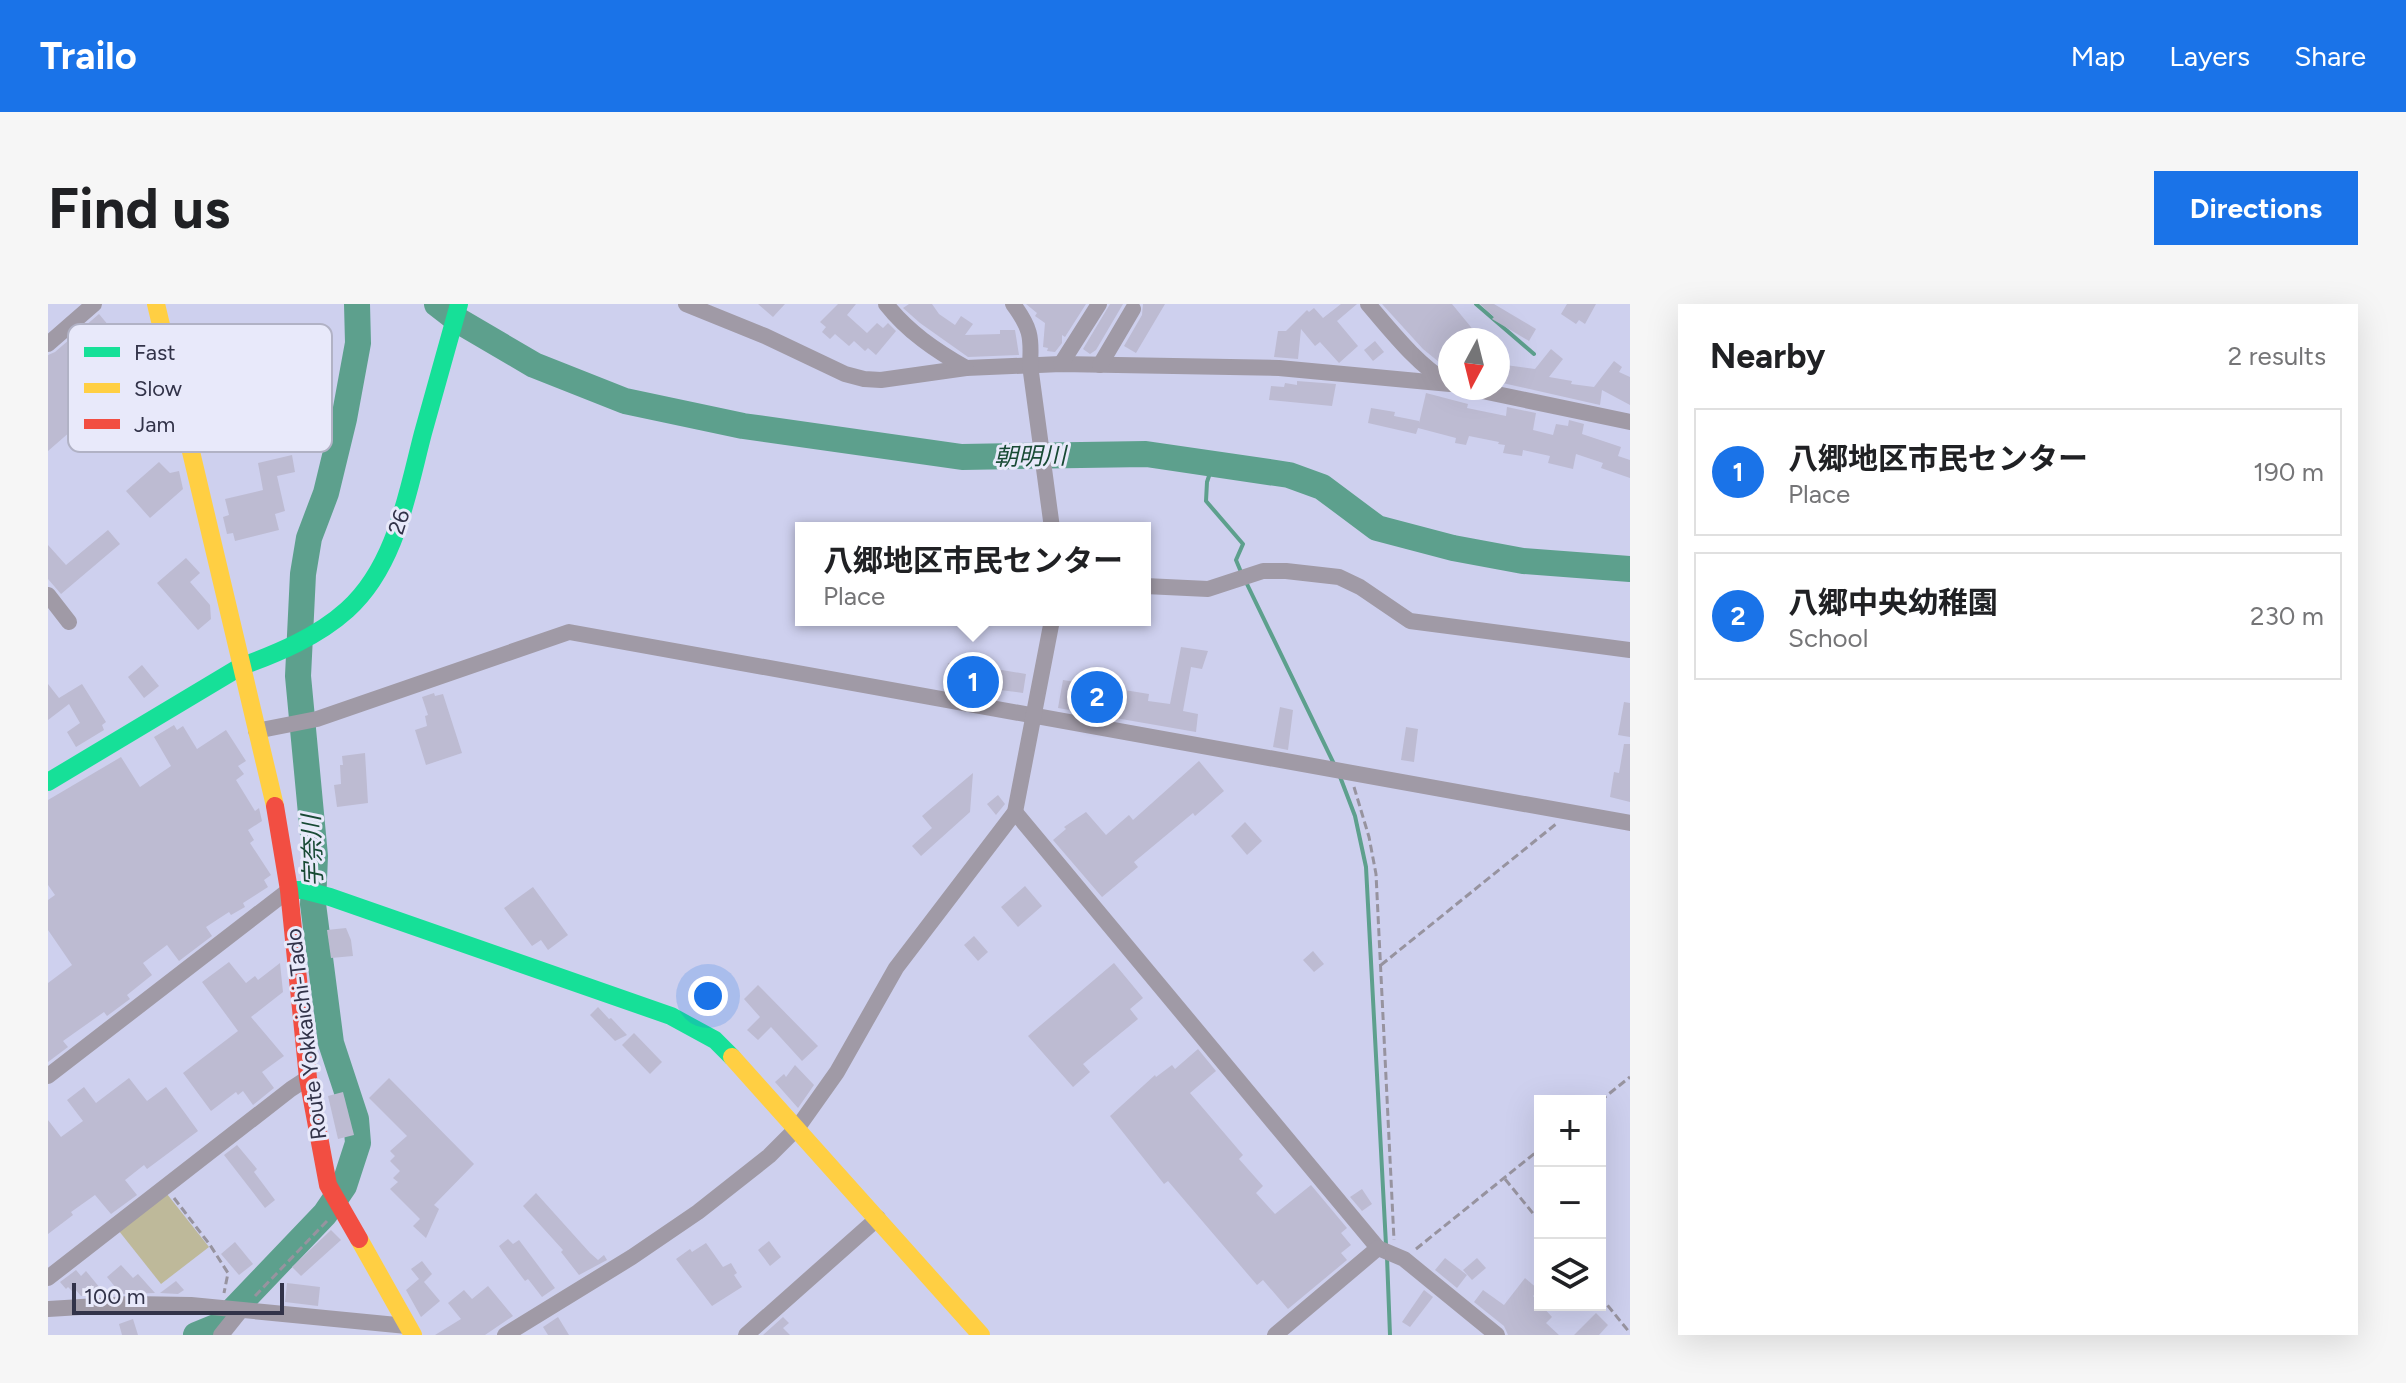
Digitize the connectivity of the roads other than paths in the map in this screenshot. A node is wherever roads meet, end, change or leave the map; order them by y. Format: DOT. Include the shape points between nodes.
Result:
graph roads {
  1 [pos="94,304"];
  2 [pos="156,304"];
  3 [pos="459,304"];
  4 [pos="686,304"];
  5 [pos="886,304"];
  6 [pos="1013,304"];
  7 [pos="1099,304"];
  8 [pos="1368,304"];
  9 [pos="1133,309"];
  10 [pos="71,324"];
  11 [pos="161,324"];
  12 [pos="68,327"];
  13 [pos="48,344"];
  14 [pos="1061,364"];
  15 [pos="1030,365"];
  16 [pos="1100,365"];
  17 [pos="966,368"];
  18 [pos="1438,375"];
  19 [pos="1438,383"];
  20 [pos="1510,397"];
  21 [pos="1630,422"];
  22 [pos="190,452"];
  23 [pos="1051,522"];
  24 [pos="1151,586"];
  25 [pos="48,595"];
  26 [pos="69,622"];
  27 [pos="1051,626"];
  28 [pos="1630,650"];
  29 [pos="240,667"];
  30 [pos="1033,716"];
  31 [pos="256,731"];
  32 [pos="48,782"];
  33 [pos="1015,812"];
  34 [pos="1630,823"];
  35 [pos="303,891"];
  36 [pos="48,1076"];
  37 [pos="308,1078"];
  38 [pos="798,1127"];
  39 [pos="878,1218"];
  40 [pos="1390,1253"];
  41 [pos="48,1278"];
  42 [pos="48,1309"];
  43 [pos="231,1309"];
  44 [pos="410,1331"];
  45 [pos="221,1335"];
  46 [pos="505,1335"];
  47 [pos="746,1335"];
  48 [pos="981,1335"];
  49 [pos="1275,1335"];
  50 [pos="1497,1335"];
  1 -- 10 [label="street"];
  2 -- 11 [label="main road, Route Yokkaichi-Tado"];
  3 -- 29 [label="main road, 26" via="398,528 381,567 336,619"];
  4 -- 17 [label="street" via="864,379"];
  5 -- 17 [label="street" via="928,345"];
  6 -- 15 [label="street" via="1028,323"];
  7 -- 14 [label="street"];
  8 -- 18 [label="street"];
  9 -- 16 [label="street"];
  12 -- 13 [label="street"];
  14 -- 15 [label="street"];
  14 -- 16 [label="street"];
  15 -- 17 [label="street"];
  15 -- 23 [label="street"];
  16 -- 19 [label="street" via="1279,368"];
  20 -- 21 [label="street"];
  22 -- 29 [label="main road, Route Yokkaichi-Tado"];
  24 -- 28 [label="street" via="1208,589 1263,571 1339,577 1410,621"];
  25 -- 26 [label="street"];
  27 -- 30 [label="street"];
  29 -- 31 [label="main road, Route Yokkaichi-Tado"];
  29 -- 32 [label="main road"];
  30 -- 31 [label="street" via="569,632 309,721"];
  30 -- 33 [label="street"];
  30 -- 34 [label="street"];
  31 -- 35 [label="main road, Route Yokkaichi-Tado" via="279,824"];
  33 -- 38 [label="street" via="896,968 837,1072"];
  33 -- 40 [label="street"];
  35 -- 36 [label="street"];
  35 -- 37 [label="main road, Route Yokkaichi-Tado"];
  35 -- 38 [label="main road" via="671,1016 715,1040"];
  37 -- 41 [label="street"];
  37 -- 44 [label="main road, Route Yokkaichi-Tado" via="328,1185"];
  38 -- 39 [label="main road"];
  38 -- 46 [label="street" via="698,1212"];
  39 -- 47 [label="street"];
  39 -- 48 [label="main road"];
  40 -- 49 [label="street"];
  40 -- 50 [label="street"];
  42 -- 43 [label="street" via="130,1304"];
  43 -- 44 [label="street"];
  43 -- 45 [label="street"];
}
